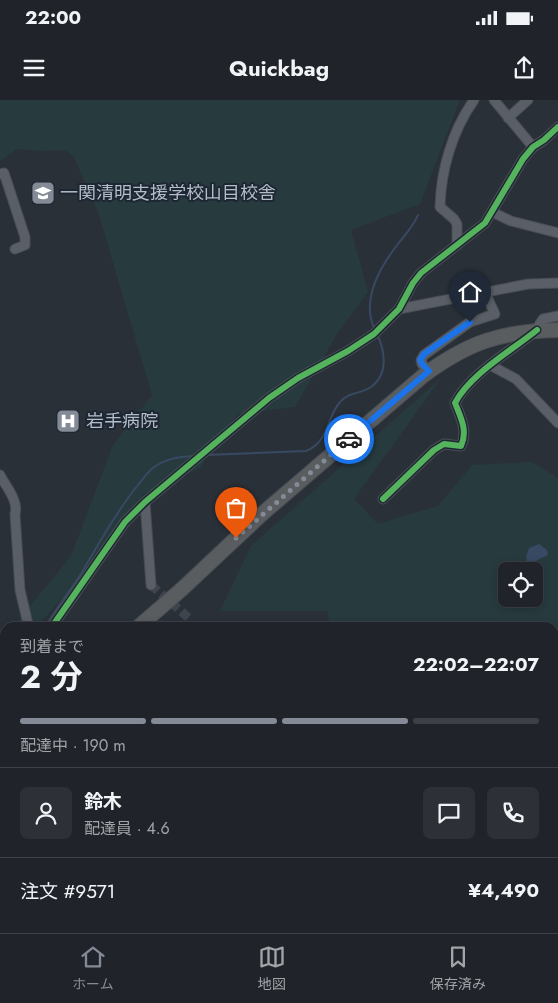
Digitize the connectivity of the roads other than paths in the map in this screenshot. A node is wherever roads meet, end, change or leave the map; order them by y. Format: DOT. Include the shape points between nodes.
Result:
graph roads {
  1 [pos="474,100"];
  2 [pos="494,100"];
  3 [pos="528,100"];
  4 [pos="508,118"];
  5 [pos="558,126"];
  6 [pos="532,147"];
  7 [pos="0,174"];
  8 [pos="492,212"];
  9 [pos="558,233"];
  10 [pos="457,245"];
  11 [pos="15,249"];
  12 [pos="558,283"];
  13 [pos="487,292"];
  14 [pos="399,309"];
  15 [pos="558,316"];
  16 [pos="538,330"];
  17 [pos="558,330"];
  18 [pos="490,365"];
  19 [pos="429,371"];
  20 [pos="558,423"];
  21 [pos="0,475"];
  22 [pos="383,499"];
  23 [pos="145,502"];
  24 [pos="151,586"];
  25 [pos="28,622"];
  26 [pos="55,622"];
  27 [pos="144,622"];
  1 -- 10 [label="street" via="465,113 445,163 440,199 440,207 457,224"];
  2 -- 4 [label="street"];
  3 -- 4 [label="street"];
  4 -- 6 [label="street"];
  5 -- 6 [label="street"];
  6 -- 8 [label="street"];
  7 -- 11 [label="street" via="4,173 25,237 25,245"];
  8 -- 9 [label="street" via="511,221"];
  8 -- 10 [label="street" via="485,223"];
  10 -- 14 [label="street" via="421,273"];
  12 -- 13 [label="street" via="528,284"];
  13 -- 14 [label="street"];
  13 -- 19 [label="street" via="495,314 470,322 424,354 420,360"];
  14 -- 23 [label="street" via="374,334 270,398"];
  15 -- 16 [label="street" via="543,320"];
  16 -- 17 [label="highway"];
  16 -- 18 [label="street"];
  16 -- 19 [label="highway" via="502,335 475,344"];
  18 -- 20 [label="street" via="516,379"];
  18 -- 22 [label="street" via="461,391 455,403 464,431 460,446 444,444 434,450"];
  19 -- 27 [label="highway"];
  21 -- 25 [label="street" via="16,509 20,590"];
  23 -- 24 [label="street"];
  23 -- 26 [label="street" via="125,522"];
}
